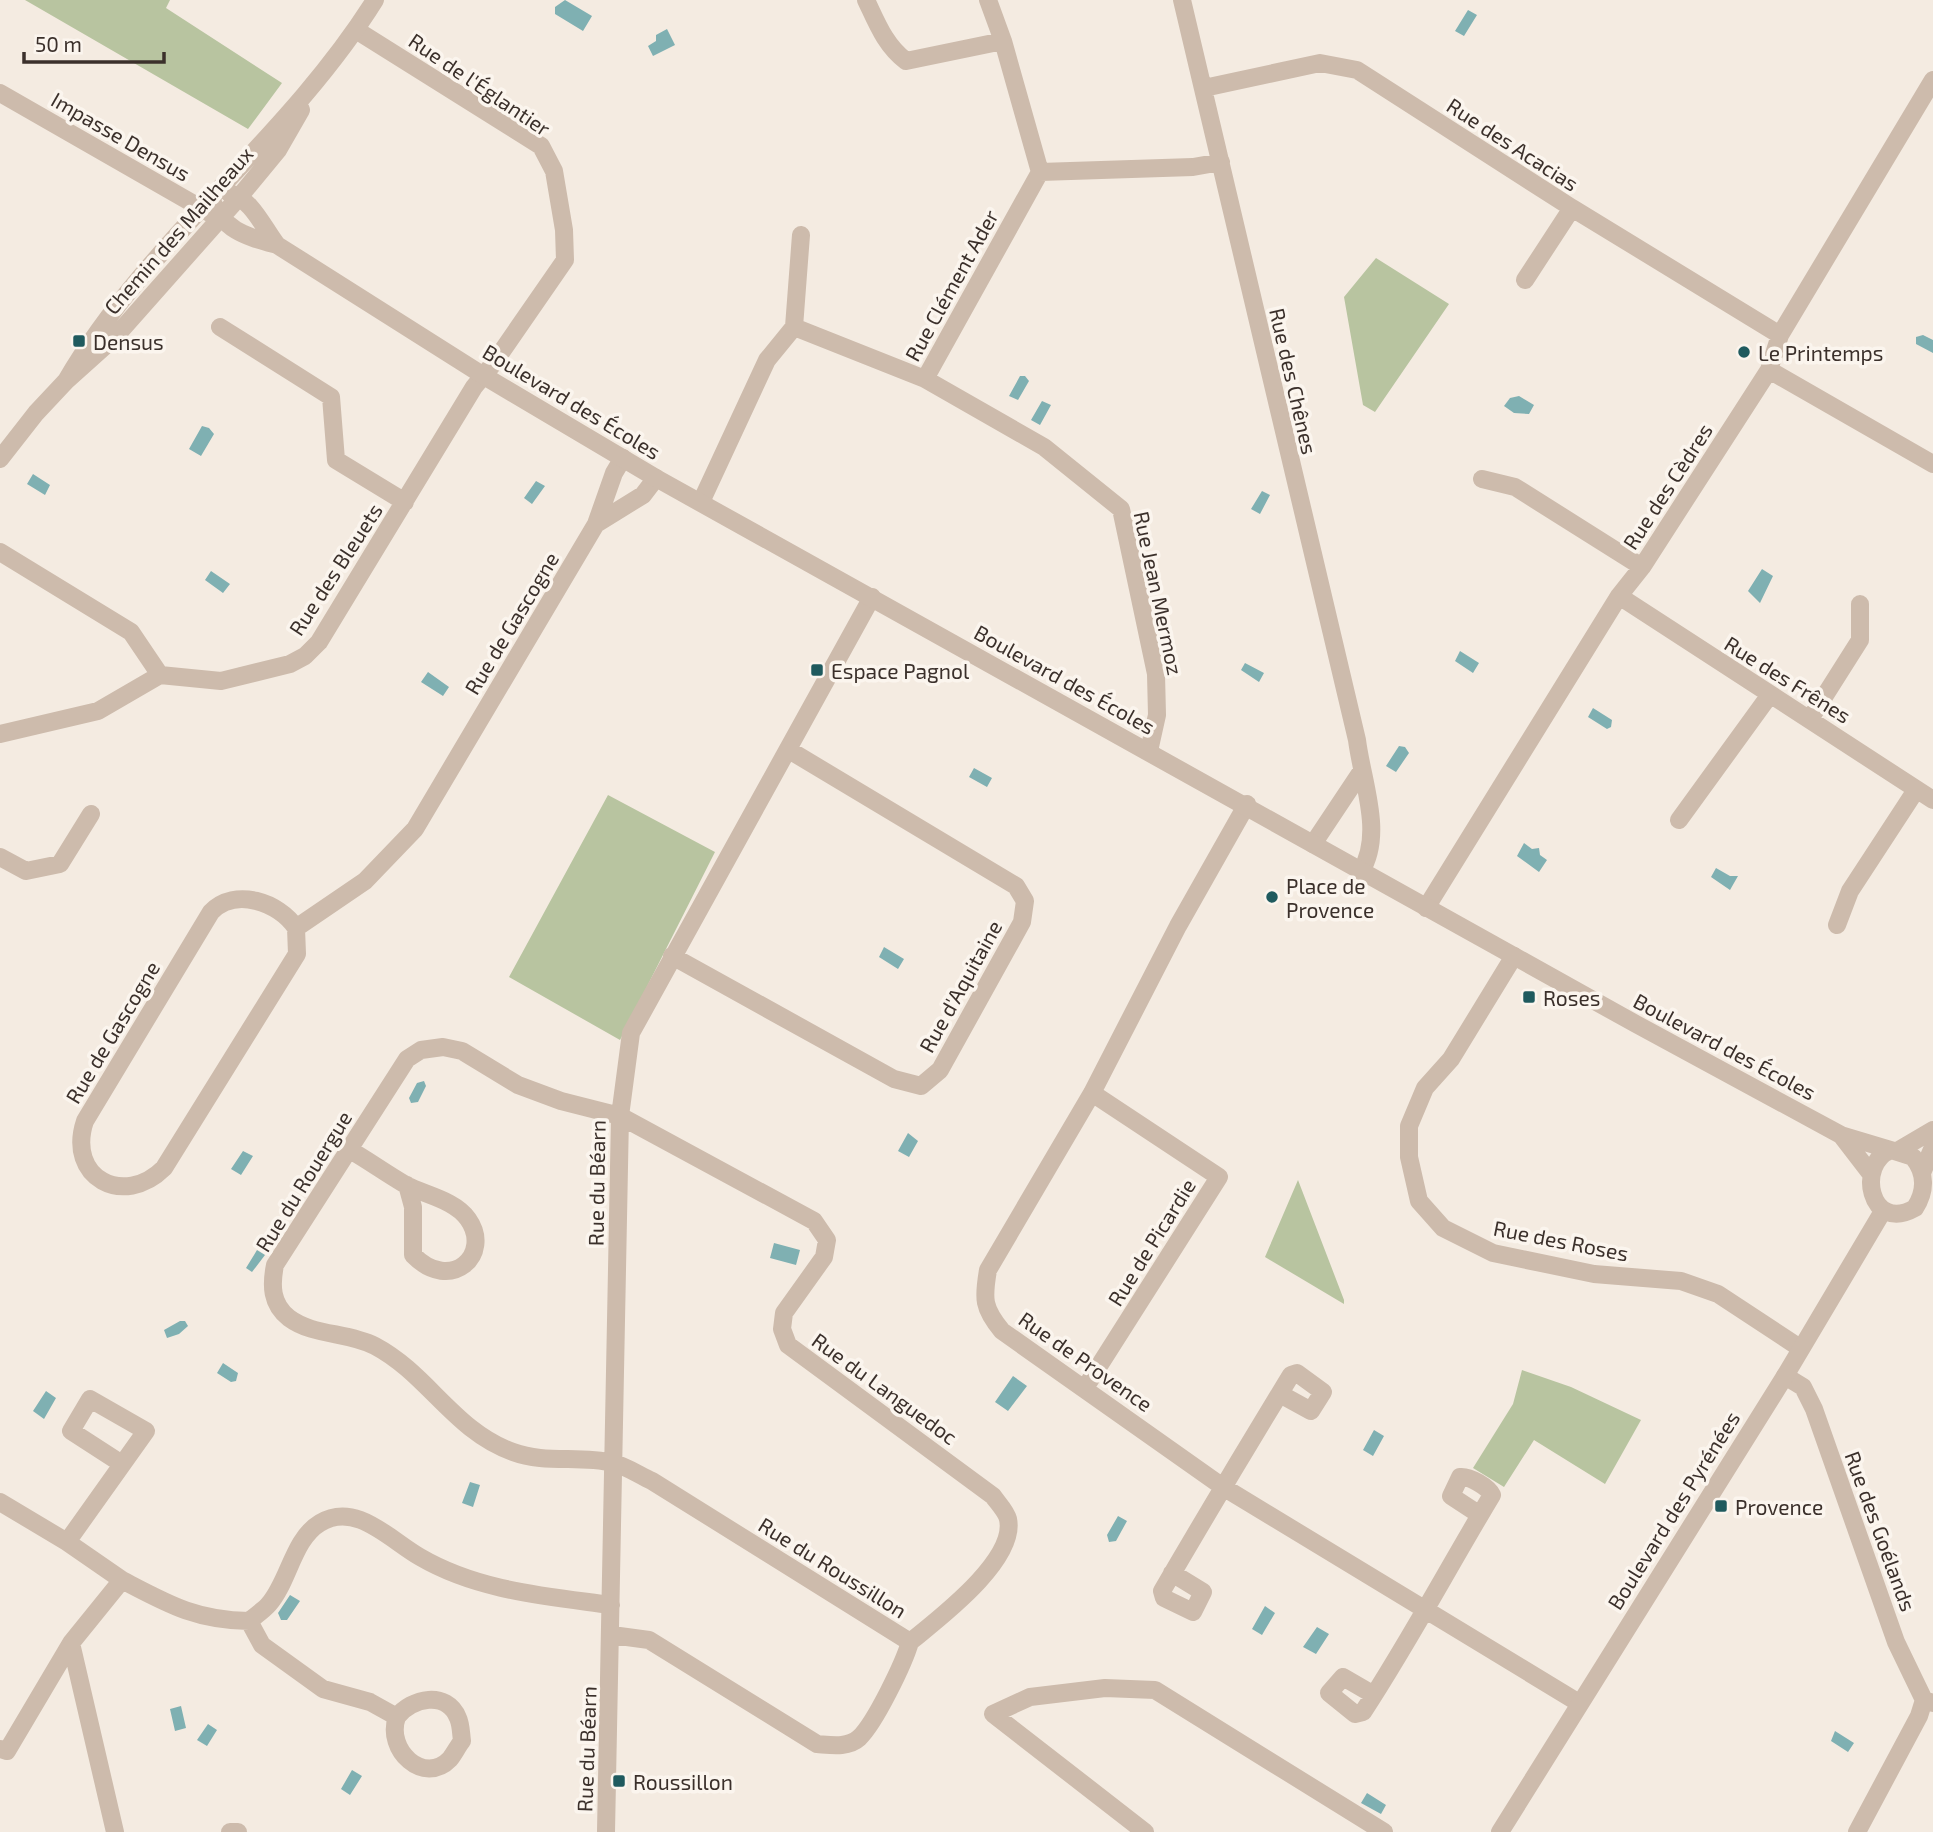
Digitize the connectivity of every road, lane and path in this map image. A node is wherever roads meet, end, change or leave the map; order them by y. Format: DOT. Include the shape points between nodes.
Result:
graph roads {
  1 [pos="375,0"];
  2 [pos="866,0"];
  3 [pos="988,0"];
  4 [pos="1182,0"];
  5 [pos="356,30"];
  6 [pos="1003,41"];
  7 [pos="1933,80"];
  8 [pos="1203,88"];
  9 [pos="0,93"];
  10 [pos="307,96"];
  11 [pos="1221,162"];
  12 [pos="1040,172"];
  13 [pos="240,196"];
  14 [pos="211,200"];
  15 [pos="1572,208"];
  16 [pos="219,219"];
  17 [pos="801,235"];
  18 [pos="277,245"];
  19 [pos="1525,280"];
  20 [pos="220,327"];
  21 [pos="794,327"];
  22 [pos="1780,335"];
  23 [pos="1769,370"];
  24 [pos="484,376"];
  25 [pos="925,379"];
  26 [pos="66,380"];
  27 [pos="0,458"];
  28 [pos="623,458"];
  29 [pos="1933,464"];
  30 [pos="656,478"];
  31 [pos="1482,479"];
  32 [pos="405,502"];
  33 [pos="701,502"];
  34 [pos="596,524"];
  35 [pos="0,552"];
  36 [pos="1642,567"];
  37 [pos="1619,596"];
  38 [pos="872,597"];
  39 [pos="1860,604"];
  40 [pos="160,675"];
  41 [pos="1769,696"];
  42 [pos="1810,719"];
  43 [pos="0,734"];
  44 [pos="789,750"];
  45 [pos="1149,751"];
  46 [pos="1361,772"];
  47 [pos="1916,790"];
  48 [pos="1933,800"];
  49 [pos="1247,804"];
  50 [pos="91,814"];
  51 [pos="1679,820"];
  52 [pos="1313,844"];
  53 [pos="0,857"];
  54 [pos="1361,872"];
  55 [pos="1426,908"];
  56 [pos="1838,925"];
  57 [pos="296,928"];
  58 [pos="672,956"];
  59 [pos="1514,956"];
  60 [pos="1092,1093"];
  61 [pos="620,1116"];
  62 [pos="1933,1130"];
  63 [pos="1841,1135"];
  64 [pos="1933,1147"];
  65 [pos="350,1150"];
  66 [pos="1895,1150"];
  67 [pos="1922,1172"];
  68 [pos="1871,1174"];
  69 [pos="407,1185"];
  70 [pos="1927,1203"];
  71 [pos="1883,1211"];
  72 [pos="1800,1348"];
  73 [pos="1786,1376"];
  74 [pos="1085,1388"];
  75 [pos="1280,1394"];
  76 [pos="615,1463"];
  77 [pos="122,1464"];
  78 [pos="1223,1487"];
  79 [pos="0,1502"];
  80 [pos="1480,1515"];
  81 [pos="67,1542"];
  82 [pos="1172,1573"];
  83 [pos="122,1580"];
  84 [pos="611,1605"];
  85 [pos="1427,1610"];
  86 [pos="249,1621"];
  87 [pos="612,1635"];
  88 [pos="910,1642"];
  89 [pos="71,1643"];
  90 [pos="1374,1695"];
  91 [pos="1929,1701"];
  92 [pos="1579,1703"];
  93 [pos="397,1717"];
  94 [pos="0,1749"];
  95 [pos="115,1832"];
  96 [pos="230,1832"];
  97 [pos="238,1832"];
  98 [pos="606,1832"];
  99 [pos="1145,1832"];
  100 [pos="1384,1832"];
  101 [pos="1500,1832"];
  102 [pos="1857,1832"];
  1 -- 5 [label="street, Chemin des Mailheaux"];
  2 -- 6 [label="street" via="888,44 906,61"];
  3 -- 6 [label="street"];
  4 -- 8 [label="street, Rue des Chênes"];
  5 -- 10 [label="street, Chemin des Mailheaux"];
  5 -- 24 [label="street, Rue de l'Églantier" via="541,146 554,171 565,260"];
  6 -- 12 [label="street"];
  7 -- 22 [label="street, Rue des Cèdres"];
  8 -- 11 [label="street, Rue des Chênes"];
  8 -- 15 [label="street, Rue des Acacias" via="1320,63 1357,71"];
  9 -- 14 [label="street, Impasse Densus"];
  10 -- 13 [label="street, Chemin des Mailheaux" via="293,127"];
  10 -- 14 [label="street, Chemin des Mailheaux"];
  11 -- 12 [label="street"];
  11 -- 46 [label="street, Rue des Chênes"];
  12 -- 25 [label="street, Rue Clément Ader"];
  13 -- 14 [label="street"];
  13 -- 16 [label="street, Chemin des Mailheaux"];
  13 -- 18 [label="street, Boulevard des Écoles"];
  14 -- 16 [label="street"];
  14 -- 26 [label="street, Chemin des Mailheaux" via="130,292"];
  15 -- 19 [label="street"];
  15 -- 22 [label="street, Rue des Acacias"];
  16 -- 18 [label="street, Boulevard des Écoles" via="254,239"];
  16 -- 26 [label="street, Chemin des Mailheaux" via="115,337"];
  17 -- 21 [label="street"];
  18 -- 24 [label="street, Boulevard des Écoles"];
  20 -- 32 [label="street" via="331,397 336,460"];
  21 -- 25 [label="street, Rue Clément Ader"];
  21 -- 33 [label="street" via="767,360"];
  22 -- 23 [label="street, Rue des Cèdres"];
  23 -- 29 [label="street"];
  23 -- 36 [label="street, Rue des Cèdres"];
  24 -- 28 [label="street, Boulevard des Écoles"];
  24 -- 32 [label="street, Rue des Bleuets"];
  25 -- 45 [label="street, Rue Jean Mermoz" via="1044,447 1121,509 1156,674 1157,715"];
  26 -- 27 [label="street, Chemin des Mailheaux"];
  28 -- 30 [label="street, Boulevard des Écoles"];
  28 -- 34 [label="street, Rue de Gascogne"];
  30 -- 33 [label="street, Boulevard des Écoles"];
  30 -- 34 [label="street, Rue de Gascogne" via="643,495"];
  31 -- 36 [label="street" via="1515,488"];
  32 -- 40 [label="street, Rue des Bleuets" via="319,642 305,656 220,681"];
  33 -- 38 [label="street, Boulevard des Écoles"];
  34 -- 57 [label="street, Rue de Gascogne" via="415,829 365,881"];
  35 -- 40 [label="street" via="131,632"];
  36 -- 37 [label="street, Rue des Cèdres"];
  37 -- 41 [label="street, Rue des Frênes"];
  37 -- 55 [label="street, Rue des Cèdres"];
  38 -- 44 [label="street, Rue du Béarn"];
  38 -- 45 [label="street, Boulevard des Écoles"];
  39 -- 42 [label="street" via="1860,640"];
  40 -- 43 [label="street" via="98,710"];
  41 -- 42 [label="street, Rue des Frênes"];
  41 -- 51 [label="street"];
  42 -- 47 [label="street, Rue des Frênes"];
  44 -- 58 [label="street, Rue du Béarn"];
  44 -- 58 [label="street, Rue d'Aquitaine" via="1016,886 1025,901 1022,922 940,1070 921,1086 894,1079"];
  45 -- 49 [label="street, Boulevard des Écoles"];
  46 -- 52 [label="street"];
  46 -- 54 [label="street, Rue des Chênes" via="1371,847"];
  47 -- 48 [label="street, Rue des Frênes"];
  47 -- 56 [label="street" via="1850,891"];
  49 -- 52 [label="street, Boulevard des Écoles"];
  49 -- 60 [label="street, Rue de Provence"];
  50 -- 53 [label="street" via="60,864 26,871"];
  52 -- 54 [label="street, Boulevard des Écoles"];
  54 -- 55 [label="street, Boulevard des Écoles"];
  55 -- 59 [label="street, Boulevard des Écoles"];
  57 -- 57 [label="street, Rue de Gascogne" via="282,913 249,899 228,900 211,912 85,1121 81,1156 95,1176 107,1183 134,1186 164,1168 298,954"];
  58 -- 61 [label="street, Rue du Béarn" via="631,1033"];
  59 -- 63 [label="street, Boulevard des Écoles"];
  59 -- 72 [label="street, Rue des Roses" via="1451,1059 1425,1088 1409,1126 1409,1157 1419,1200 1443,1228 1493,1253 1594,1274 1681,1281 1718,1294"];
  60 -- 74 [label="street, Rue de Provence" via="988,1269 984,1294 988,1314 1002,1331"];
  60 -- 74 [label="street, Rue de Picardie" via="1219,1177"];
  61 -- 65 [label="street, Rue du Rouergue" via="540,1093 463,1051 443,1047 421,1050 407,1059"];
  61 -- 76 [label="street, Rue du Béarn"];
  61 -- 88 [label="street, Rue du Languedoc" via="814,1221 827,1240 824,1257 784,1313 782,1329 788,1345 993,1496 1008,1519 1005,1542 978,1585"];
  62 -- 66 [label="street"];
  63 -- 66 [label="street, Boulevard des Écoles"];
  63 -- 68 [label="street, Boulevard des Écoles"];
  64 -- 67 [label="street"];
  65 -- 69 [label="street"];
  65 -- 76 [label="street, Rue du Rouergue" via="275,1265 271,1285 277,1304 289,1318 310,1328 371,1344 395,1357 456,1418 480,1437 514,1453 545,1460"];
  66 -- 67 [label="street" via="1913,1157"];
  66 -- 68 [label="street" via="1877,1159"];
  67 -- 70 [label="street"];
  68 -- 71 [label="street" via="1874,1197"];
  69 -- 69 [label="street" via="413,1255 426,1268 443,1273 462,1268 472,1255 474,1237 468,1219 449,1204"];
  70 -- 71 [label="street" via="1907,1212"];
  71 -- 72 [label="street, Boulevard des Pyrénées"];
  72 -- 73 [label="street, Boulevard des Pyrénées"];
  73 -- 91 [label="street, Rue des Goélands" via="1803,1387 1814,1409 1896,1642"];
  73 -- 92 [label="street, Boulevard des Pyrénées"];
  74 -- 78 [label="street, Rue de Provence"];
  75 -- 78 [label="street"];
  76 -- 84 [label="street, Rue du Béarn"];
  76 -- 88 [label="street, Rue du Roussillon" via="652,1481"];
  77 -- 81 [label="street"];
  78 -- 82 [label="street"];
  78 -- 85 [label="street, Rue de Provence"];
  79 -- 81 [label="street"];
  80 -- 85 [label="street"];
  81 -- 83 [label="street"];
  83 -- 86 [label="street" via="187,1613"];
  83 -- 89 [label="street"];
  84 -- 86 [label="street" via="485,1586 422,1559 361,1519 340,1515 318,1523 270,1603"];
  84 -- 87 [label="street, Rue du Béarn"];
  85 -- 90 [label="street"];
  85 -- 92 [label="street, Rue de Provence"];
  86 -- 93 [label="street" via="262,1645 323,1689 370,1702"];
  87 -- 88 [label="street, Rue du Roussillon" via="649,1640 817,1744 841,1746 859,1739 904,1666"];
  87 -- 98 [label="street, Rue du Béarn"];
  89 -- 94 [label="street" via="7,1751"];
  89 -- 95 [label="street"];
  91 -- 102 [label="street"];
  92 -- 101 [label="street, Boulevard des Pyrénées"];
  96 -- 97 [label="street"];
  99 -- 100 [label="street" via="993,1714 1030,1698 1105,1688 1154,1690"];
}
